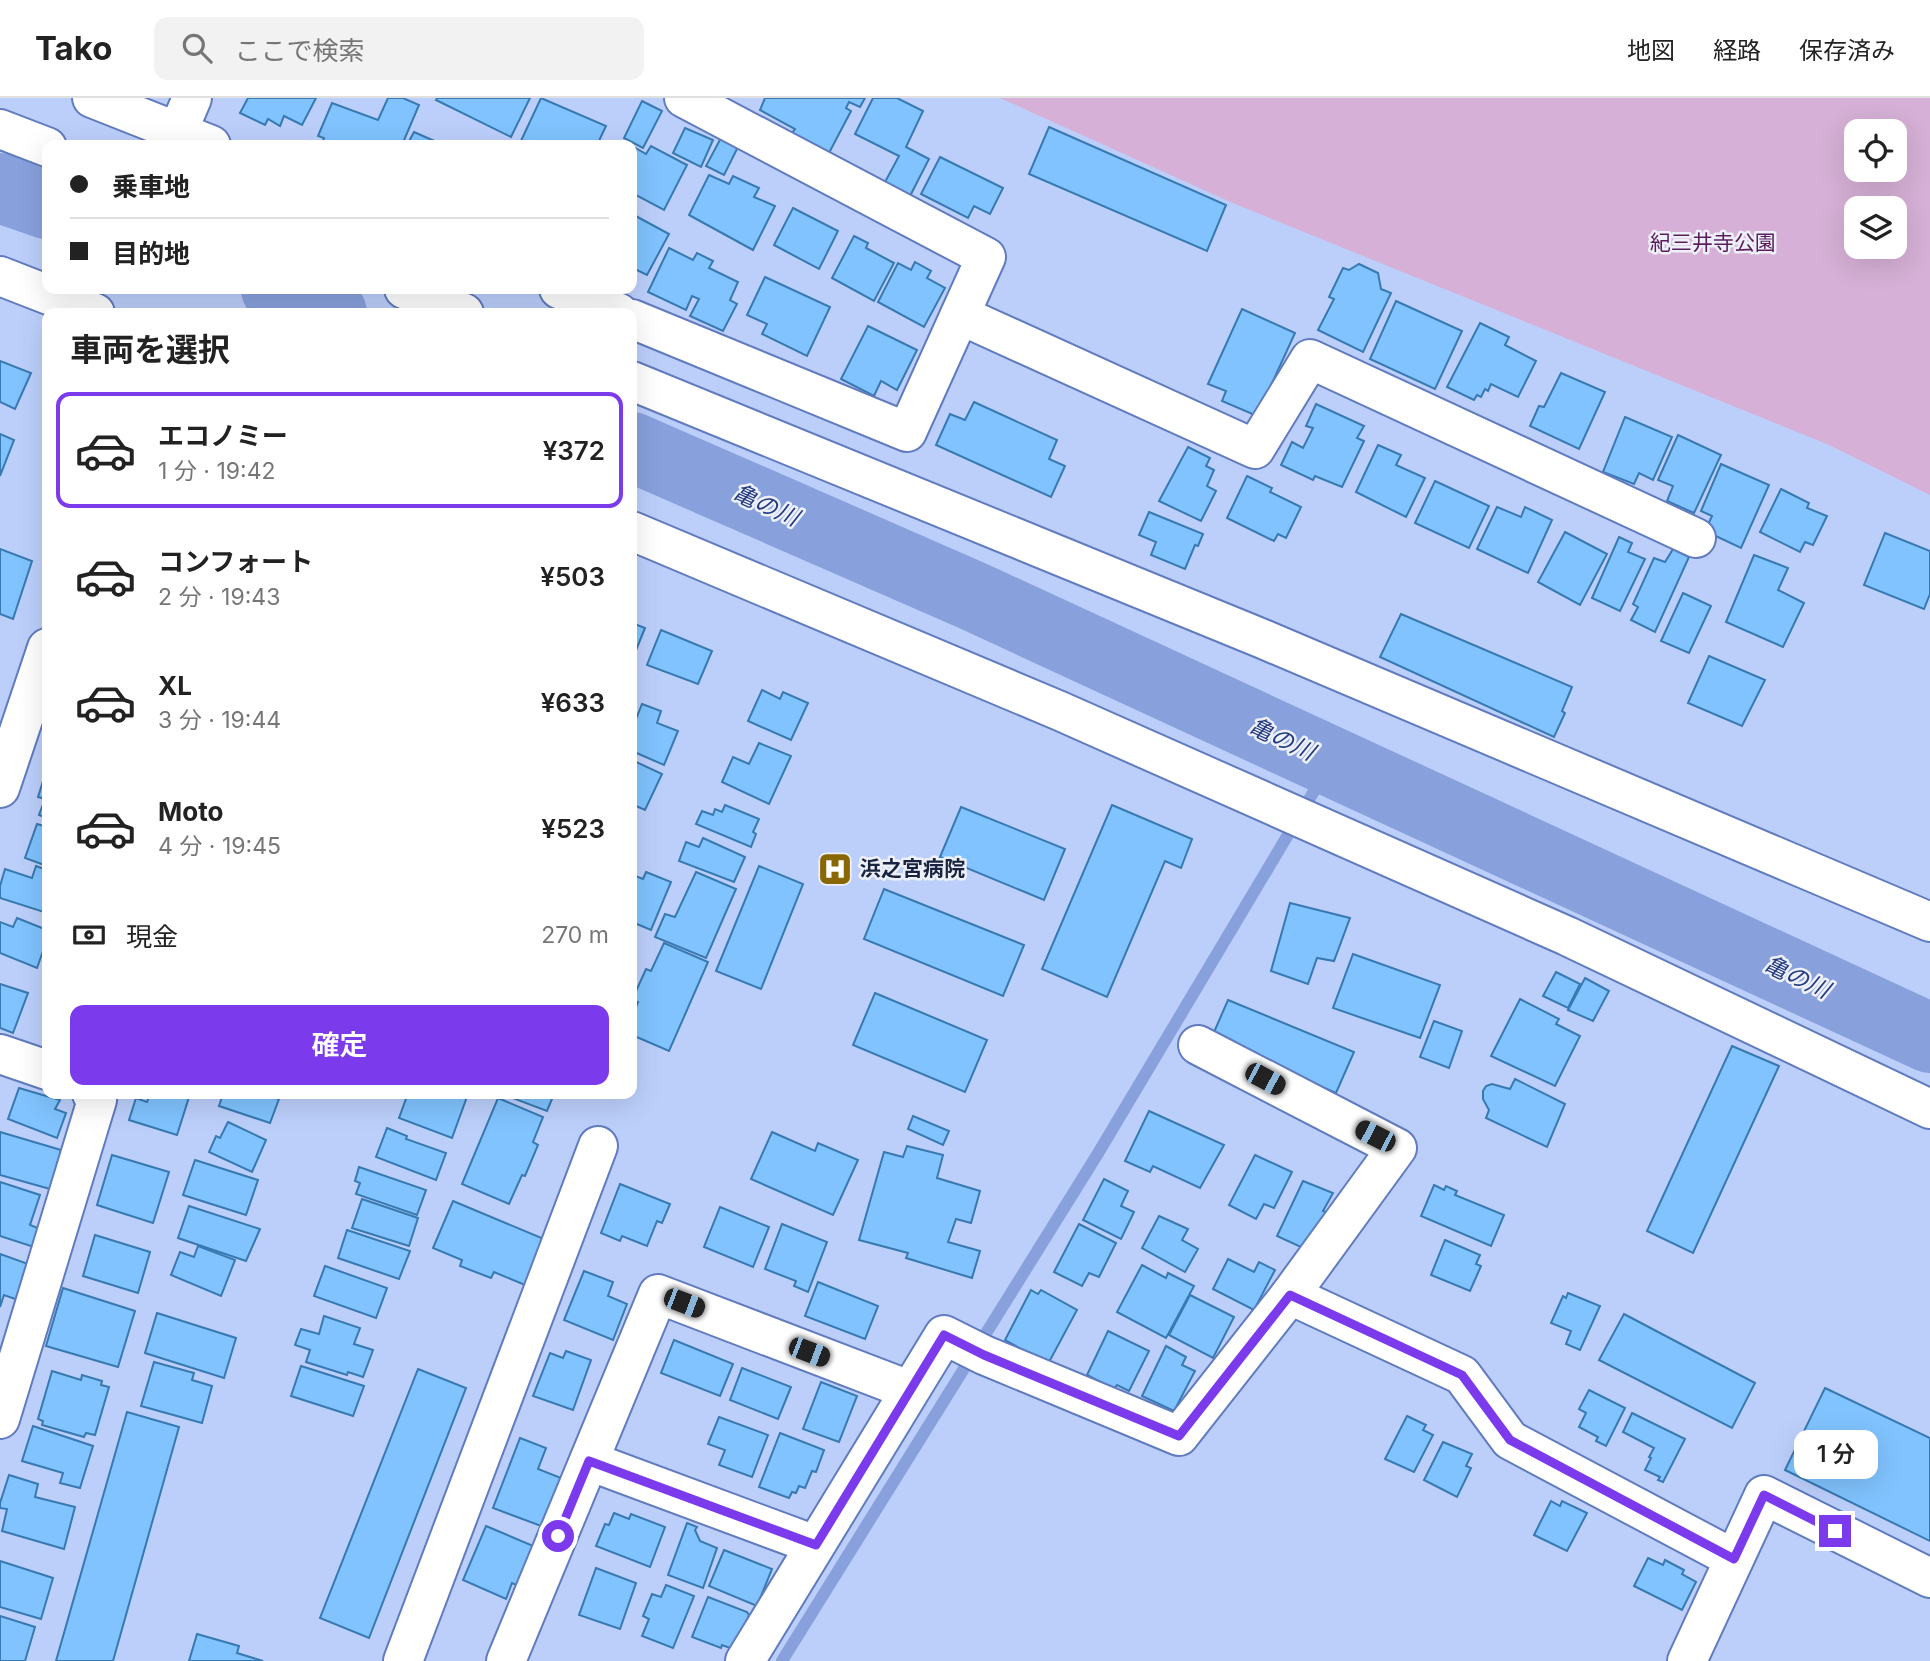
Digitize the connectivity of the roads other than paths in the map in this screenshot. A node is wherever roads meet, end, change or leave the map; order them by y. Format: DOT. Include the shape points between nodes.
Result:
graph roads {
  1 [pos="92,98"];
  2 [pos="684,98"];
  3 [pos="193,125"];
  4 [pos="0,129"];
  5 [pos="42,145"];
  6 [pos="0,276"];
  7 [pos="42,292"];
  8 [pos="46,294"];
  9 [pos="416,294"];
  10 [pos="572,294"];
  11 [pos="82,308"];
  12 [pos="452,308"];
  13 [pos="606,308"];
  14 [pos="960,315"];
  15 [pos="637,321"];
  16 [pos="637,383"];
  17 [pos="637,533"];
  18 [pos="1696,538"];
  19 [pos="42,663"];
  20 [pos="0,788"];
  21 [pos="1930,922"];
  22 [pos="1198,1045"];
  23 [pos="0,1054"];
  24 [pos="42,1068"];
  25 [pos="96,1099"];
  26 [pos="1930,1109"];
  27 [pos="598,1146"];
  28 [pos="1290,1295"];
  29 [pos="909,1390"];
  30 [pos="0,1419"];
  31 [pos="589,1461"];
  32 [pos="816,1545"];
  33 [pos="1734,1559"];
  34 [pos="1930,1578"];
  35 [pos="403,1661"];
  36 [pos="506,1661"];
  37 [pos="745,1661"];
  38 [pos="1687,1661"];
  1 -- 3 [label="street"];
  2 -- 14 [label="street" via="986,257"];
  4 -- 5 [label="street"];
  6 -- 7 [label="street"];
  8 -- 11 [label="street"];
  9 -- 12 [label="street"];
  10 -- 13 [label="street"];
  14 -- 15 [label="street" via="907,432"];
  14 -- 18 [label="street" via="1255,449 1310,359"];
  16 -- 21 [label="street" via="1263,639"];
  17 -- 26 [label="street" via="1060,711 1567,936"];
  19 -- 20 [label="street"];
  22 -- 28 [label="street" via="1397,1148"];
  23 -- 24 [label="street"];
  25 -- 30 [label="street"];
  27 -- 35 [label="street"];
  28 -- 29 [label="street" via="1179,1436 944,1335"];
  28 -- 33 [label="street" via="1462,1375 1510,1440"];
  29 -- 31 [label="street" via="658,1294"];
  29 -- 32 [label="street"];
  31 -- 32 [label="street"];
  31 -- 36 [label="street"];
  32 -- 37 [label="street"];
  33 -- 34 [label="street" via="1764,1495"];
  33 -- 38 [label="street"];
}
